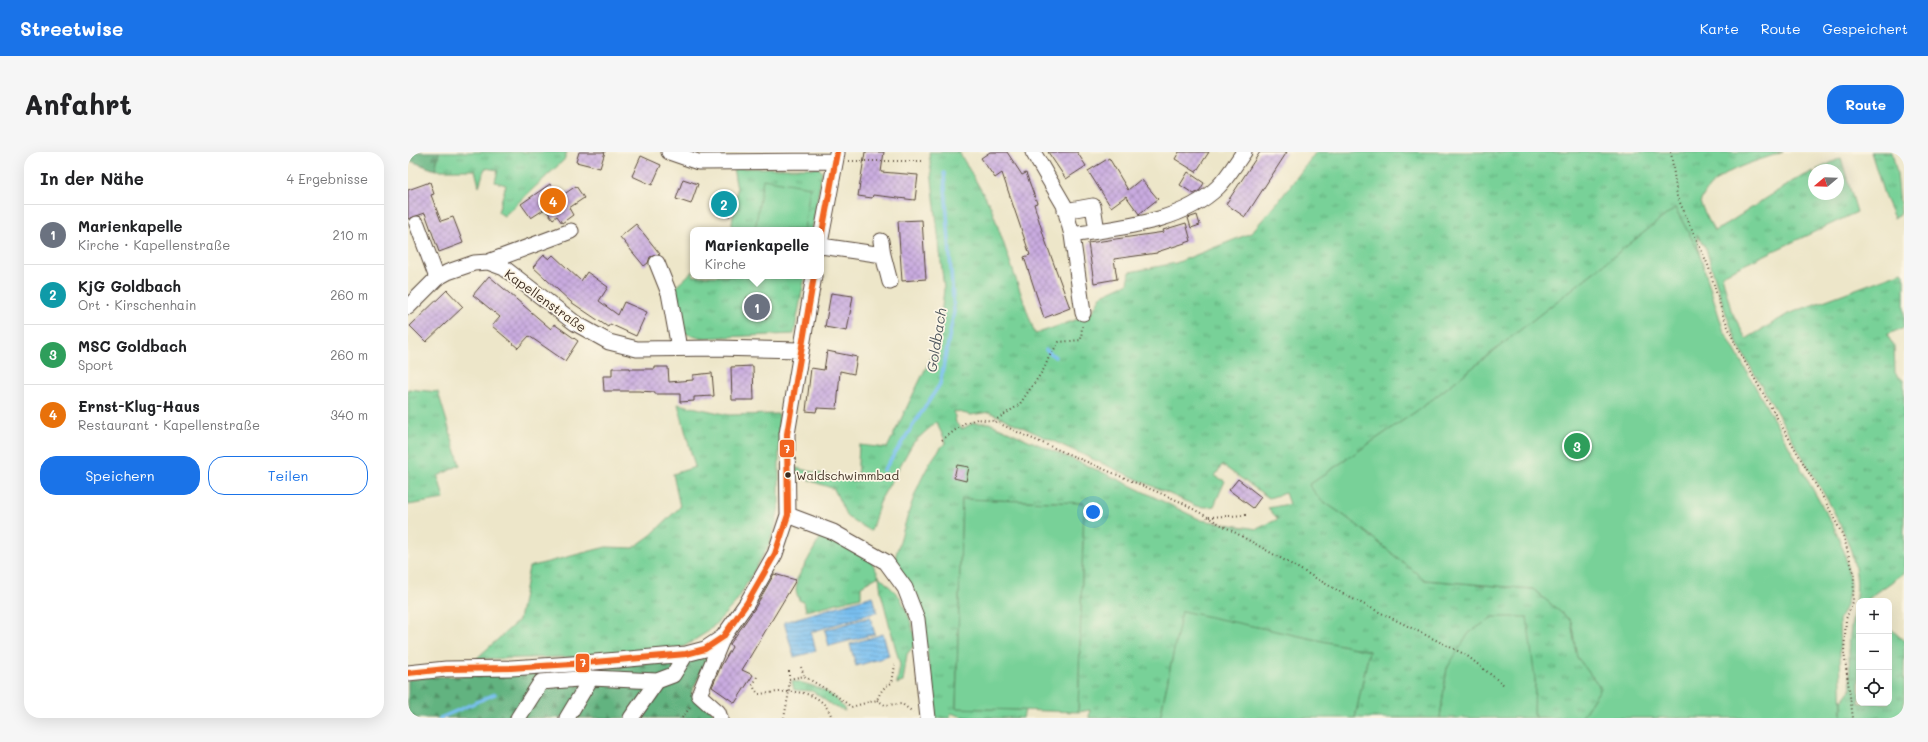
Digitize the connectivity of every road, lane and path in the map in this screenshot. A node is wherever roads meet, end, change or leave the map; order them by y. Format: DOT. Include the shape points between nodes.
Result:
graph roads {
  1 [pos="669,152"];
  2 [pos="1033,152"];
  3 [pos="1244,152"];
  4 [pos="1671,152"];
  5 [pos="836,157"];
  6 [pos="924,161"];
  7 [pos="1065,211"];
  8 [pos="417,224"];
  9 [pos="823,227"];
  10 [pos="571,231"];
  11 [pos="1097,231"];
  12 [pos="1072,235"];
  13 [pos="824,246"];
  14 [pos="488,262"];
  15 [pos="657,263"];
  16 [pos="437,278"];
  17 [pos="813,279"];
  18 [pos="890,282"];
  19 [pos="408,307"];
  20 [pos="1083,314"];
  21 [pos="679,348"];
  22 [pos="800,350"];
  23 [pos="994,420"];
  24 [pos="942,440"];
  25 [pos="1247,515"];
  26 [pos="788,516"];
  27 [pos="1208,517"];
  28 [pos="723,638"];
  29 [pos="686,654"];
  30 [pos="895,665"];
  31 [pos="801,667"];
  32 [pos="789,671"];
  33 [pos="408,673"];
  34 [pos="804,676"];
  35 [pos="757,677"];
  36 [pos="591,678"];
  37 [pos="788,679"];
  38 [pos="657,681"];
  39 [pos="1504,685"];
  40 [pos="789,692"];
  41 [pos="877,700"];
  42 [pos="914,714"];
  43 [pos="684,716"];
  44 [pos="518,718"];
  45 [pos="567,718"];
  46 [pos="631,718"];
  47 [pos="682,718"];
  48 [pos="720,718"];
  49 [pos="784,718"];
  50 [pos="832,718"];
  51 [pos="928,718"];
  52 [pos="1853,718"];
  1 -- 5 [label="street" via="698,162"];
  2 -- 7 [label="street"];
  3 -- 11 [label="street" via="1219,186 1192,206 1152,221"];
  4 -- 52 [label="path" via="1677,196 1708,264 1723,315 1737,348 1844,538 1854,575 1853,602 1846,619 1844,652"];
  5 -- 6 [label="path"];
  5 -- 9 [label="street"];
  7 -- 11 [label="street" via="1093,206"];
  7 -- 12 [label="street"];
  8 -- 16 [label="street"];
  10 -- 14 [label="street"];
  11 -- 12 [label="street"];
  12 -- 20 [label="street"];
  13 -- 18 [label="street" via="882,248"];
  14 -- 16 [label="street, Kapellenstraße" via="460,266"];
  14 -- 21 [label="street, Kapellenstraße" via="504,268 575,323 608,342 637,349"];
  15 -- 21 [label="street" via="669,293"];
  16 -- 19 [label="street, Kapellenstraße"];
  17 -- 22 [label="street"];
  20 -- 23 [label="path" via="1081,340 1059,342 1019,405"];
  21 -- 22 [label="street, Kapellenstraße"];
  22 -- 26 [label="street" via="787,434"];
  23 -- 24 [label="path" via="978,419 965,423"];
  23 -- 27 [label="path" via="1181,502"];
  25 -- 27 [label="path"];
  26 -- 28 [label="street" via="775,554"];
  26 -- 51 [label="street" via="833,532 886,562 906,588 917,619"];
  27 -- 39 [label="path" via="1351,598 1466,655"];
  28 -- 29 [label="street" via="705,649"];
  28 -- 48 [label="street" via="698,696 718,712"];
  29 -- 33 [label="street" via="572,664"];
  29 -- 38 [label="street" via="673,675"];
  30 -- 41 [label="path" via="892,683 887,684"];
  31 -- 34 [label="path"];
  32 -- 37 [label="path"];
  34 -- 37 [label="path"];
  34 -- 41 [label="path" via="833,692 851,707"];
  35 -- 40 [label="path" via="753,685 759,694"];
  36 -- 38 [label="street"];
  36 -- 44 [label="street" via="541,682"];
  36 -- 45 [label="street"];
  37 -- 40 [label="path"];
  38 -- 46 [label="street"];
  40 -- 49 [label="path"];
  40 -- 50 [label="path" via="810,694 820,700"];
  41 -- 42 [label="path" via="885,705 902,704"];
  43 -- 47 [label="path"];
}
